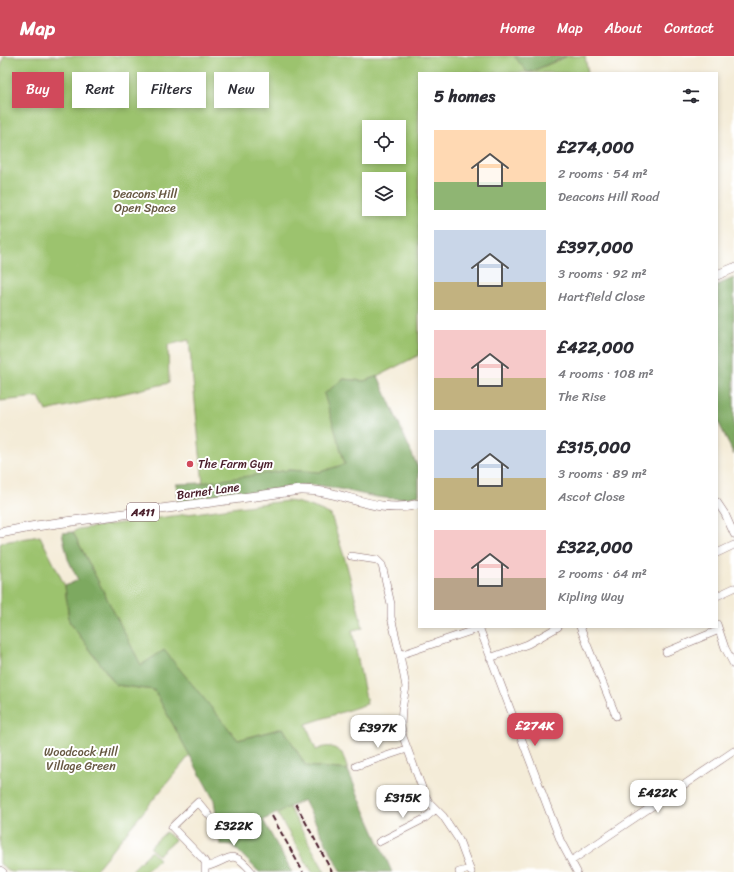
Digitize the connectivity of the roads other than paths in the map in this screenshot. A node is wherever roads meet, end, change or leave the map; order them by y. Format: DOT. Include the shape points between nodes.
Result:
graph roads {
  1 [pos="734,268"];
  2 [pos="718,275"];
  3 [pos="418,504"];
  4 [pos="718,504"];
  5 [pos="0,533"];
  6 [pos="734,534"];
  7 [pos="734,545"];
  8 [pos="718,553"];
  9 [pos="351,556"];
  10 [pos="734,588"];
  11 [pos="718,596"];
  12 [pos="718,627"];
  13 [pos="476,628"];
  14 [pos="479,628"];
  15 [pos="580,628"];
  16 [pos="716,628"];
  17 [pos="549,629"];
  18 [pos="666,652"];
  19 [pos="400,655"];
  20 [pos="490,658"];
  21 [pos="734,665"];
  22 [pos="616,716"];
  23 [pos="407,749"];
  24 [pos="734,751"];
  25 [pos="356,766"];
  26 [pos="436,809"];
  27 [pos="214,821"];
  28 [pos="379,842"];
  29 [pos="571,861"];
  30 [pos="0,870"];
  31 [pos="205,870"];
  32 [pos="470,871"];
  33 [pos="3,872"];
  34 [pos="252,872"];
  35 [pos="459,872"];
  36 [pos="577,872"];
  1 -- 2 [label="main road"];
  3 -- 5 [label="main road, Barnet Lane / A411" via="387,508 324,492 300,490"];
  4 -- 6 [label="street"];
  7 -- 8 [label="street"];
  9 -- 19 [label="street" via="377,560 382,565"];
  10 -- 11 [label="street"];
  12 -- 21 [label="street"];
  13 -- 19 [label="street"];
  14 -- 20 [label="street"];
  15 -- 22 [label="street"];
  16 -- 18 [label="street"];
  17 -- 20 [label="street" via="528,644"];
  19 -- 23 [label="street" via="406,687 401,726"];
  20 -- 29 [label="street" via="554,824"];
  23 -- 25 [label="street"];
  23 -- 26 [label="street" via="424,793"];
  24 -- 29 [label="street"];
  26 -- 28 [label="street" via="424,819"];
  26 -- 32 [label="street" via="459,840"];
  27 -- 31 [label="street" via="198,802 172,827 202,858"];
  29 -- 36 [label="street"];
  30 -- 33 [label="street"];
  31 -- 34 [label="street" via="230,856 240,859"];
  32 -- 35 [label="street"];
}
